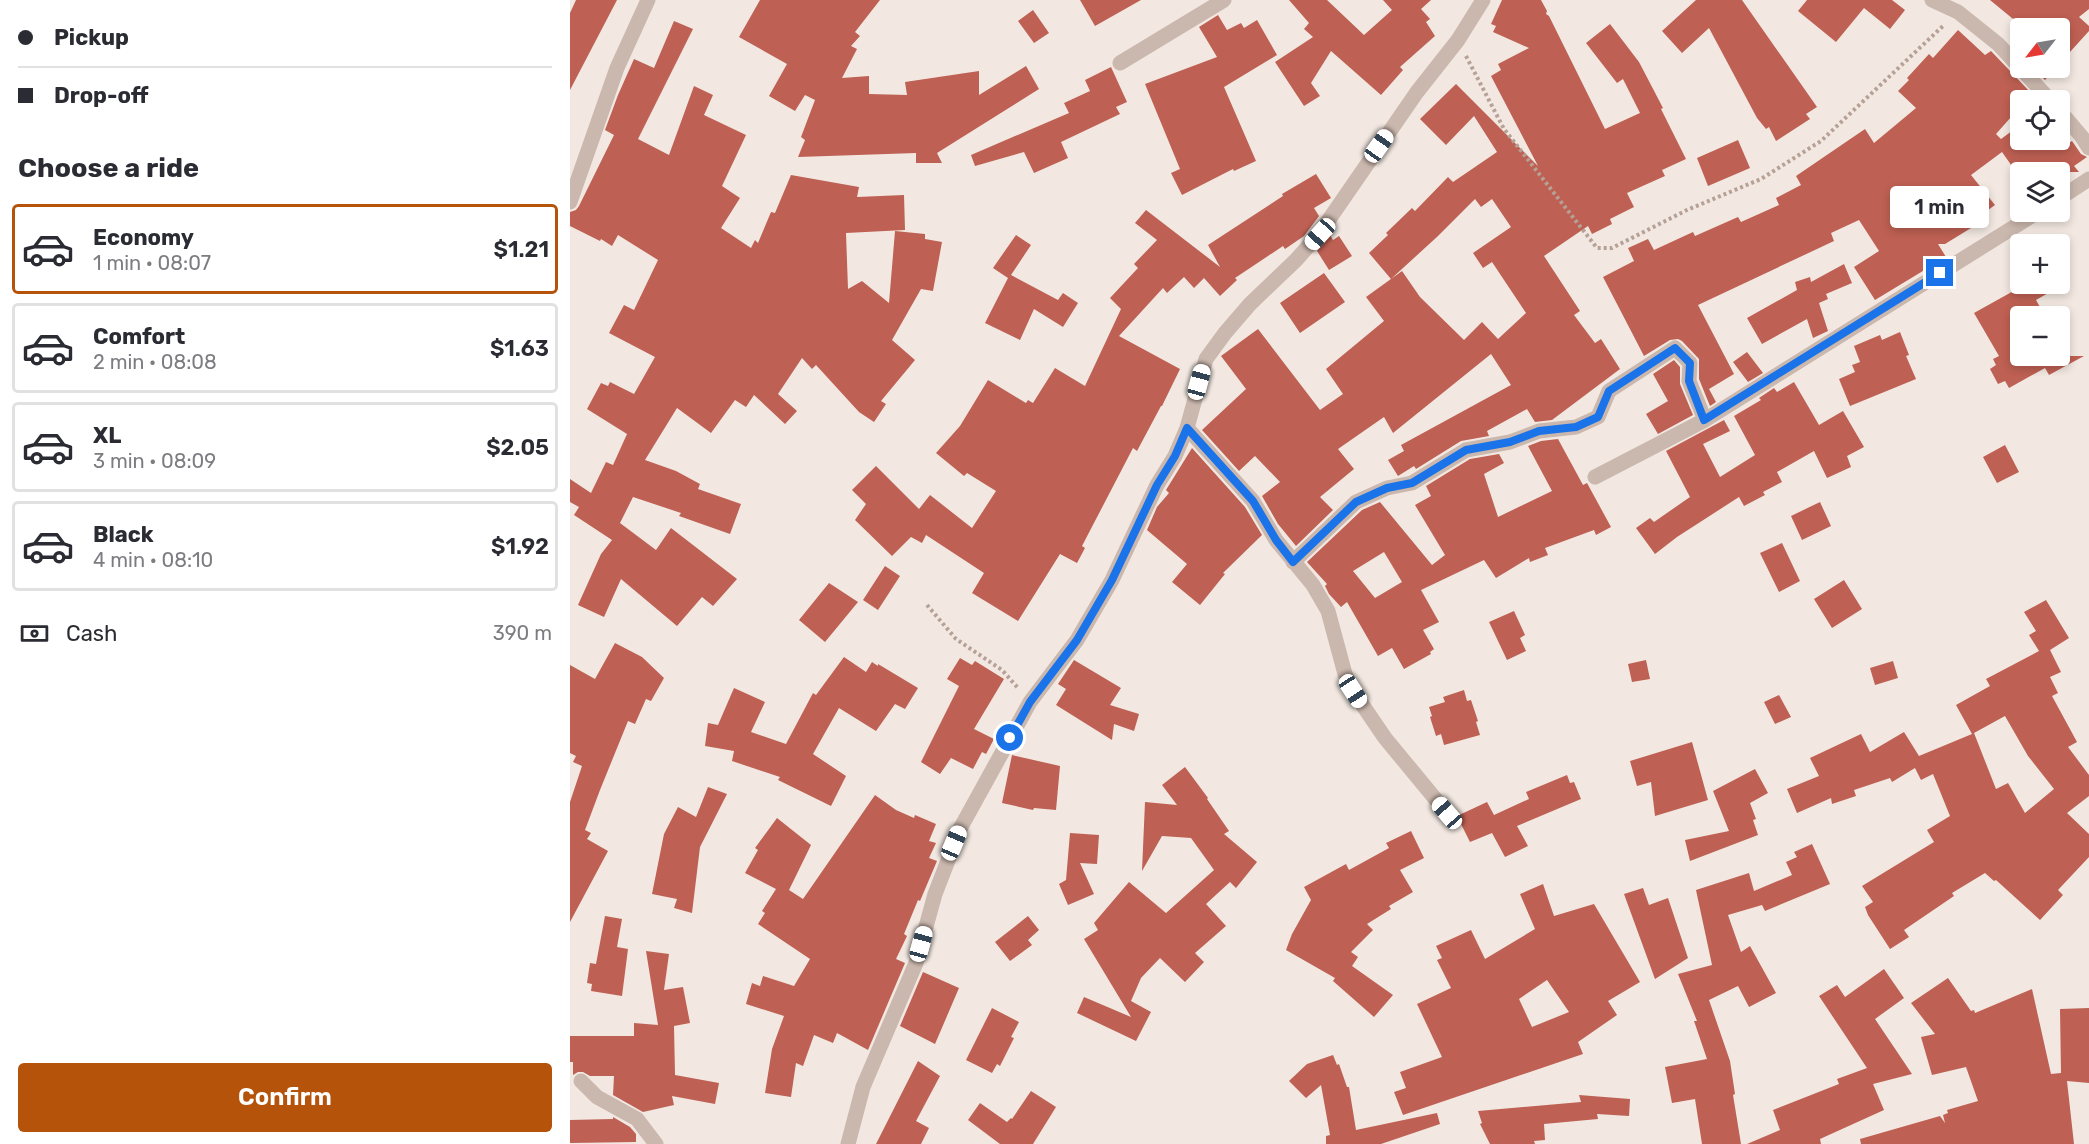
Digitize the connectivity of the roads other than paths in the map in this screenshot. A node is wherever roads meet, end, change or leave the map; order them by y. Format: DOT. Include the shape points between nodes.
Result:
graph roads {
  1 [pos="648,0"];
  2 [pos="1224,0"];
  3 [pos="1483,0"];
  4 [pos="1932,0"];
  5 [pos="1120,63"];
  6 [pos="2041,90"];
  7 [pos="2070,123"];
  8 [pos="2089,148"];
  9 [pos="2089,179"];
  10 [pos="2070,191"];
  11 [pos="570,202"];
  12 [pos="2022,222"];
  13 [pos="1704,420"];
  14 [pos="1187,428"];
  15 [pos="1595,477"];
  16 [pos="1293,562"];
  17 [pos="1447,813"];
  18 [pos="581,1081"];
  19 [pos="656,1144"];
  20 [pos="848,1144"];
  1 -- 11 [label="street" via="617,68"];
  2 -- 5 [label="street"];
  3 -- 14 [label="street" via="1320,234 1250,304 1206,359"];
  4 -- 6 [label="street" via="1958,12 1998,44"];
  7 -- 8 [label="street"];
  9 -- 10 [label="street"];
  12 -- 13 [label="street"];
  13 -- 15 [label="street"];
  13 -- 16 [label="street" via="1689,381 1690,363 1675,348 1609,391 1598,417 1576,427 1539,431 1510,442 1466,450 1412,483 1387,488 1356,502"];
  14 -- 16 [label="street" via="1253,501"];
  14 -- 20 [label="street" via="1112,580 1077,640 1030,702 961,827 935,894 916,963 863,1087"];
  16 -- 17 [label="street" via="1322,598 1353,691 1385,738"];
  18 -- 19 [label="street" via="597,1097 637,1119"];
}
